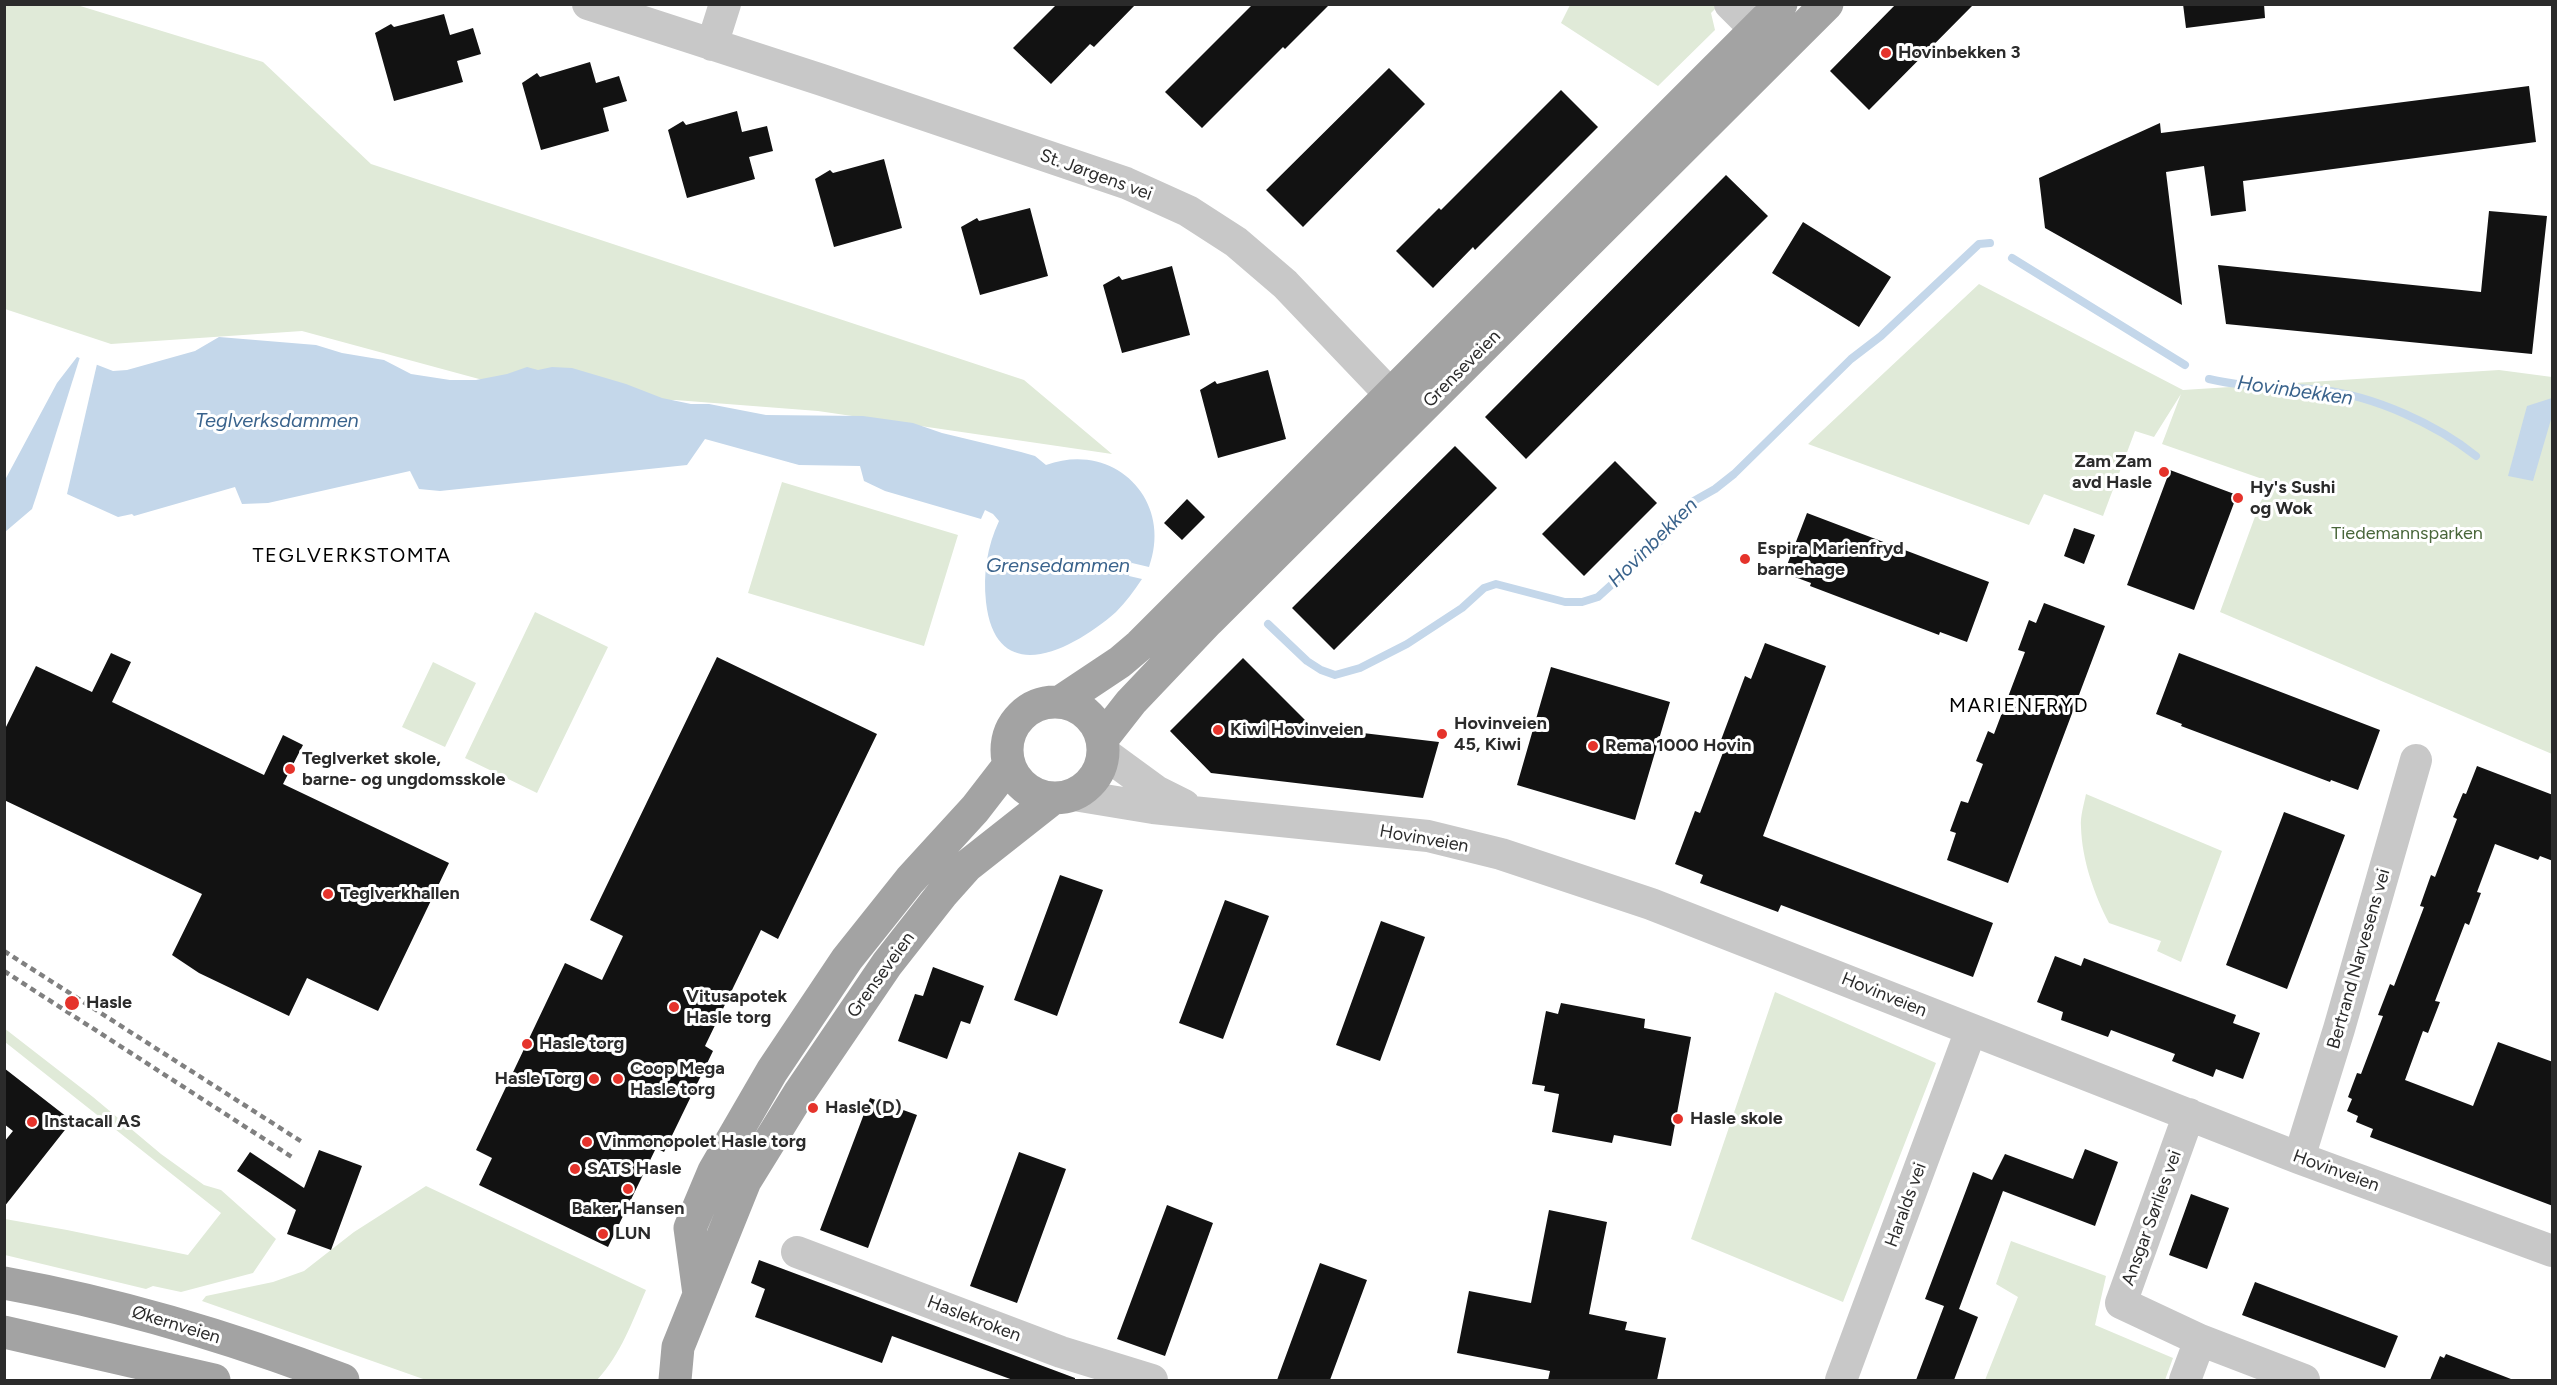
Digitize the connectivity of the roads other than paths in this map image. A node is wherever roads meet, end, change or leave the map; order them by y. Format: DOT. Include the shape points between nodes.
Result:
graph roads {
  1 [pos="588,4"];
  2 [pos="725,4"];
  3 [pos="1730,4"];
  4 [pos="1781,4"];
  5 [pos="1827,4"];
  6 [pos="1756,30"];
  7 [pos="712,45"];
  8 [pos="1769,63"];
  9 [pos="1390,395"];
  10 [pos="1413,418"];
  11 [pos="1060,702"];
  12 [pos="1103,746"];
  13 [pos="2416,760"];
  14 [pos="1010,765"];
  15 [pos="1063,797"];
  16 [pos="1196,811"];
  17 [pos="1971,1030"];
  18 [pos="772,1071"];
  19 [pos="2189,1114"];
  20 [pos="2299,1158"];
  21 [pos="745,1181"];
  22 [pos="2553,1251"];
  23 [pos="797,1252"];
  24 [pos="4,1283"];
  25 [pos="699,1294"];
  26 [pos="4,1332"];
  27 [pos="2200,1340"];
  28 [pos="678,1347"];
  29 [pos="214,1380"];
  30 [pos="343,1380"];
  31 [pos="651,1380"];
  32 [pos="675,1380"];
  33 [pos="1152,1380"];
  34 [pos="1841,1380"];
  35 [pos="2185,1380"];
  36 [pos="2304,1380"];
  1 -- 7 [label="street, St. Jørgens vei"];
  2 -- 7 [label="street"];
  3 -- 6 [label="street"];
  4 -- 6 [label="main road, Grenseveien"];
  5 -- 8 [label="main road, Grenseveien"];
  6 -- 8 [label="street" via="1766,47"];
  6 -- 9 [label="main road, Grenseveien"];
  7 -- 9 [label="street, St. Jørgens vei" via="1126,183 1188,211 1236,242 1285,284"];
  8 -- 10 [label="main road, Grenseveien"];
  9 -- 10 [label="street, St. Jørgens vei"];
  9 -- 11 [label="main road, Grenseveien" via="1140,645"];
  10 -- 12 [label="main road, Grenseveien" via="1163,666"];
  11 -- 12 [label="main road" via="1087,714 1096,725"];
  11 -- 14 [label="main road" via="1037,706 1017,722 1007,746"];
  12 -- 15 [label="main road" via="1095,779"];
  12 -- 16 [label="street, Hovinveien" via="1156,791"];
  13 -- 20 [label="street, Bertrand Narvesens vei"];
  14 -- 15 [label="main road" via="1016,779 1027,789"];
  14 -- 18 [label="main road, Grenseveien" via="847,959"];
  15 -- 16 [label="street, Hovinveien"];
  15 -- 21 [label="main road, Grenseveien" via="967,866 942,894 873,983"];
  16 -- 17 [label="street, Hovinveien" via="1428,836 1501,854 1651,904"];
  17 -- 19 [label="street, Hovinveien"];
  17 -- 34 [label="street, Haralds vei"];
  18 -- 21 [label="main road, Grenseveien"];
  18 -- 25 [label="main road, Grenseveien" via="714,1171 690,1228"];
  19 -- 20 [label="street, Hovinveien"];
  19 -- 27 [label="street, Ansgar Sørlies vei" via="2121,1304"];
  20 -- 22 [label="street, Hovinveien"];
  21 -- 25 [label="main road, Grenseveien"];
  23 -- 33 [label="street, Haslekroken" via="1061,1352"];
  24 -- 30 [label="main road, Økernveien" via="144,1314"];
  25 -- 28 [label="main road, Grenseveien"];
  26 -- 29 [label="main road"];
  27 -- 35 [label="street"];
  27 -- 36 [label="street, Ansgar Sørlies vei"];
  28 -- 31 [label="main road, Grenseveien"];
  28 -- 32 [label="main road, Grenseveien"];
}
